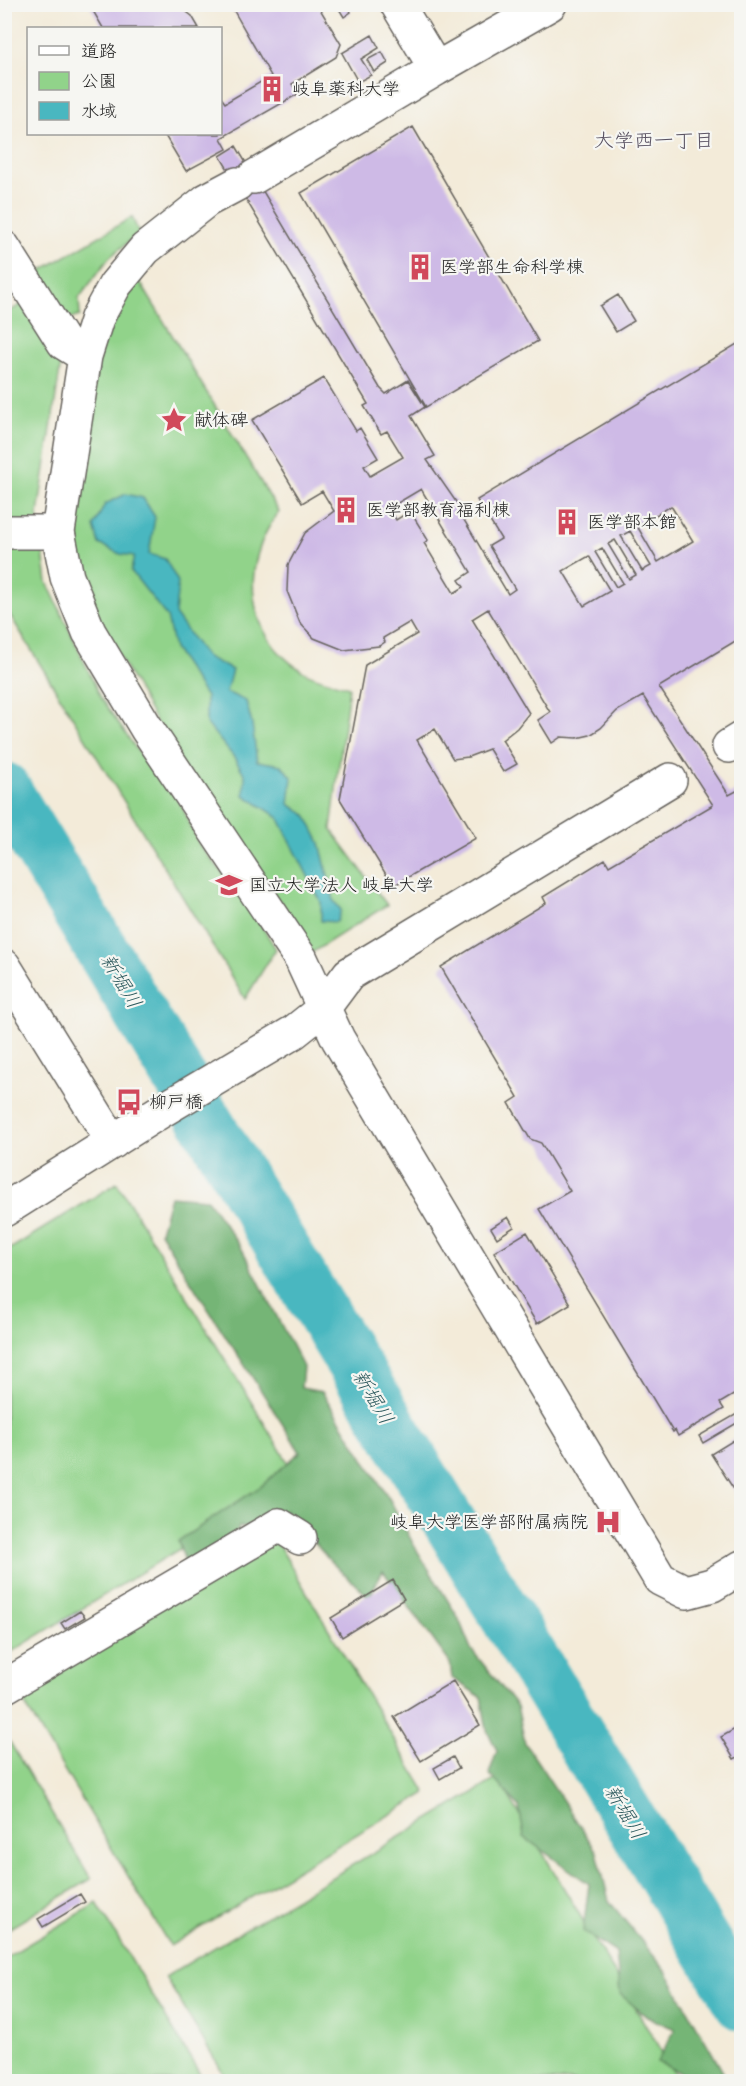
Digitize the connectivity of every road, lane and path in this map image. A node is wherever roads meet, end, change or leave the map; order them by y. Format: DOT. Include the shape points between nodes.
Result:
graph roads {
  1 [pos="397,4"];
  2 [pos="550,4"];
  3 [pos="436,69"];
  4 [pos="4,248"];
  5 [pos="85,356"];
  6 [pos="4,532"];
  7 [pos="58,532"];
  8 [pos="670,780"];
  9 [pos="4,966"];
  10 [pos="323,1009"];
  11 [pos="113,1142"];
  12 [pos="4,1210"];
  13 [pos="300,1538"];
  14 [pos="737,1581"];
  15 [pos="4,1687"];
  1 -- 3 [label="lane"];
  2 -- 3 [label="lane"];
  3 -- 5 [label="lane" via="207,200 145,249 115,285 97,318"];
  4 -- 5 [label="lane" via="64,344"];
  5 -- 7 [label="lane"];
  6 -- 7 [label="lane"];
  7 -- 10 [label="lane" via="67,577 89,632 147,729 301,959"];
  8 -- 10 [label="lane" via="349,974"];
  9 -- 11 [label="lane"];
  10 -- 11 [label="lane" via="294,1032"];
  10 -- 14 [label="lane" via="660,1579 686,1592"];
  11 -- 12 [label="lane"];
  13 -- 15 [label="lane" via="279,1525"];
}
